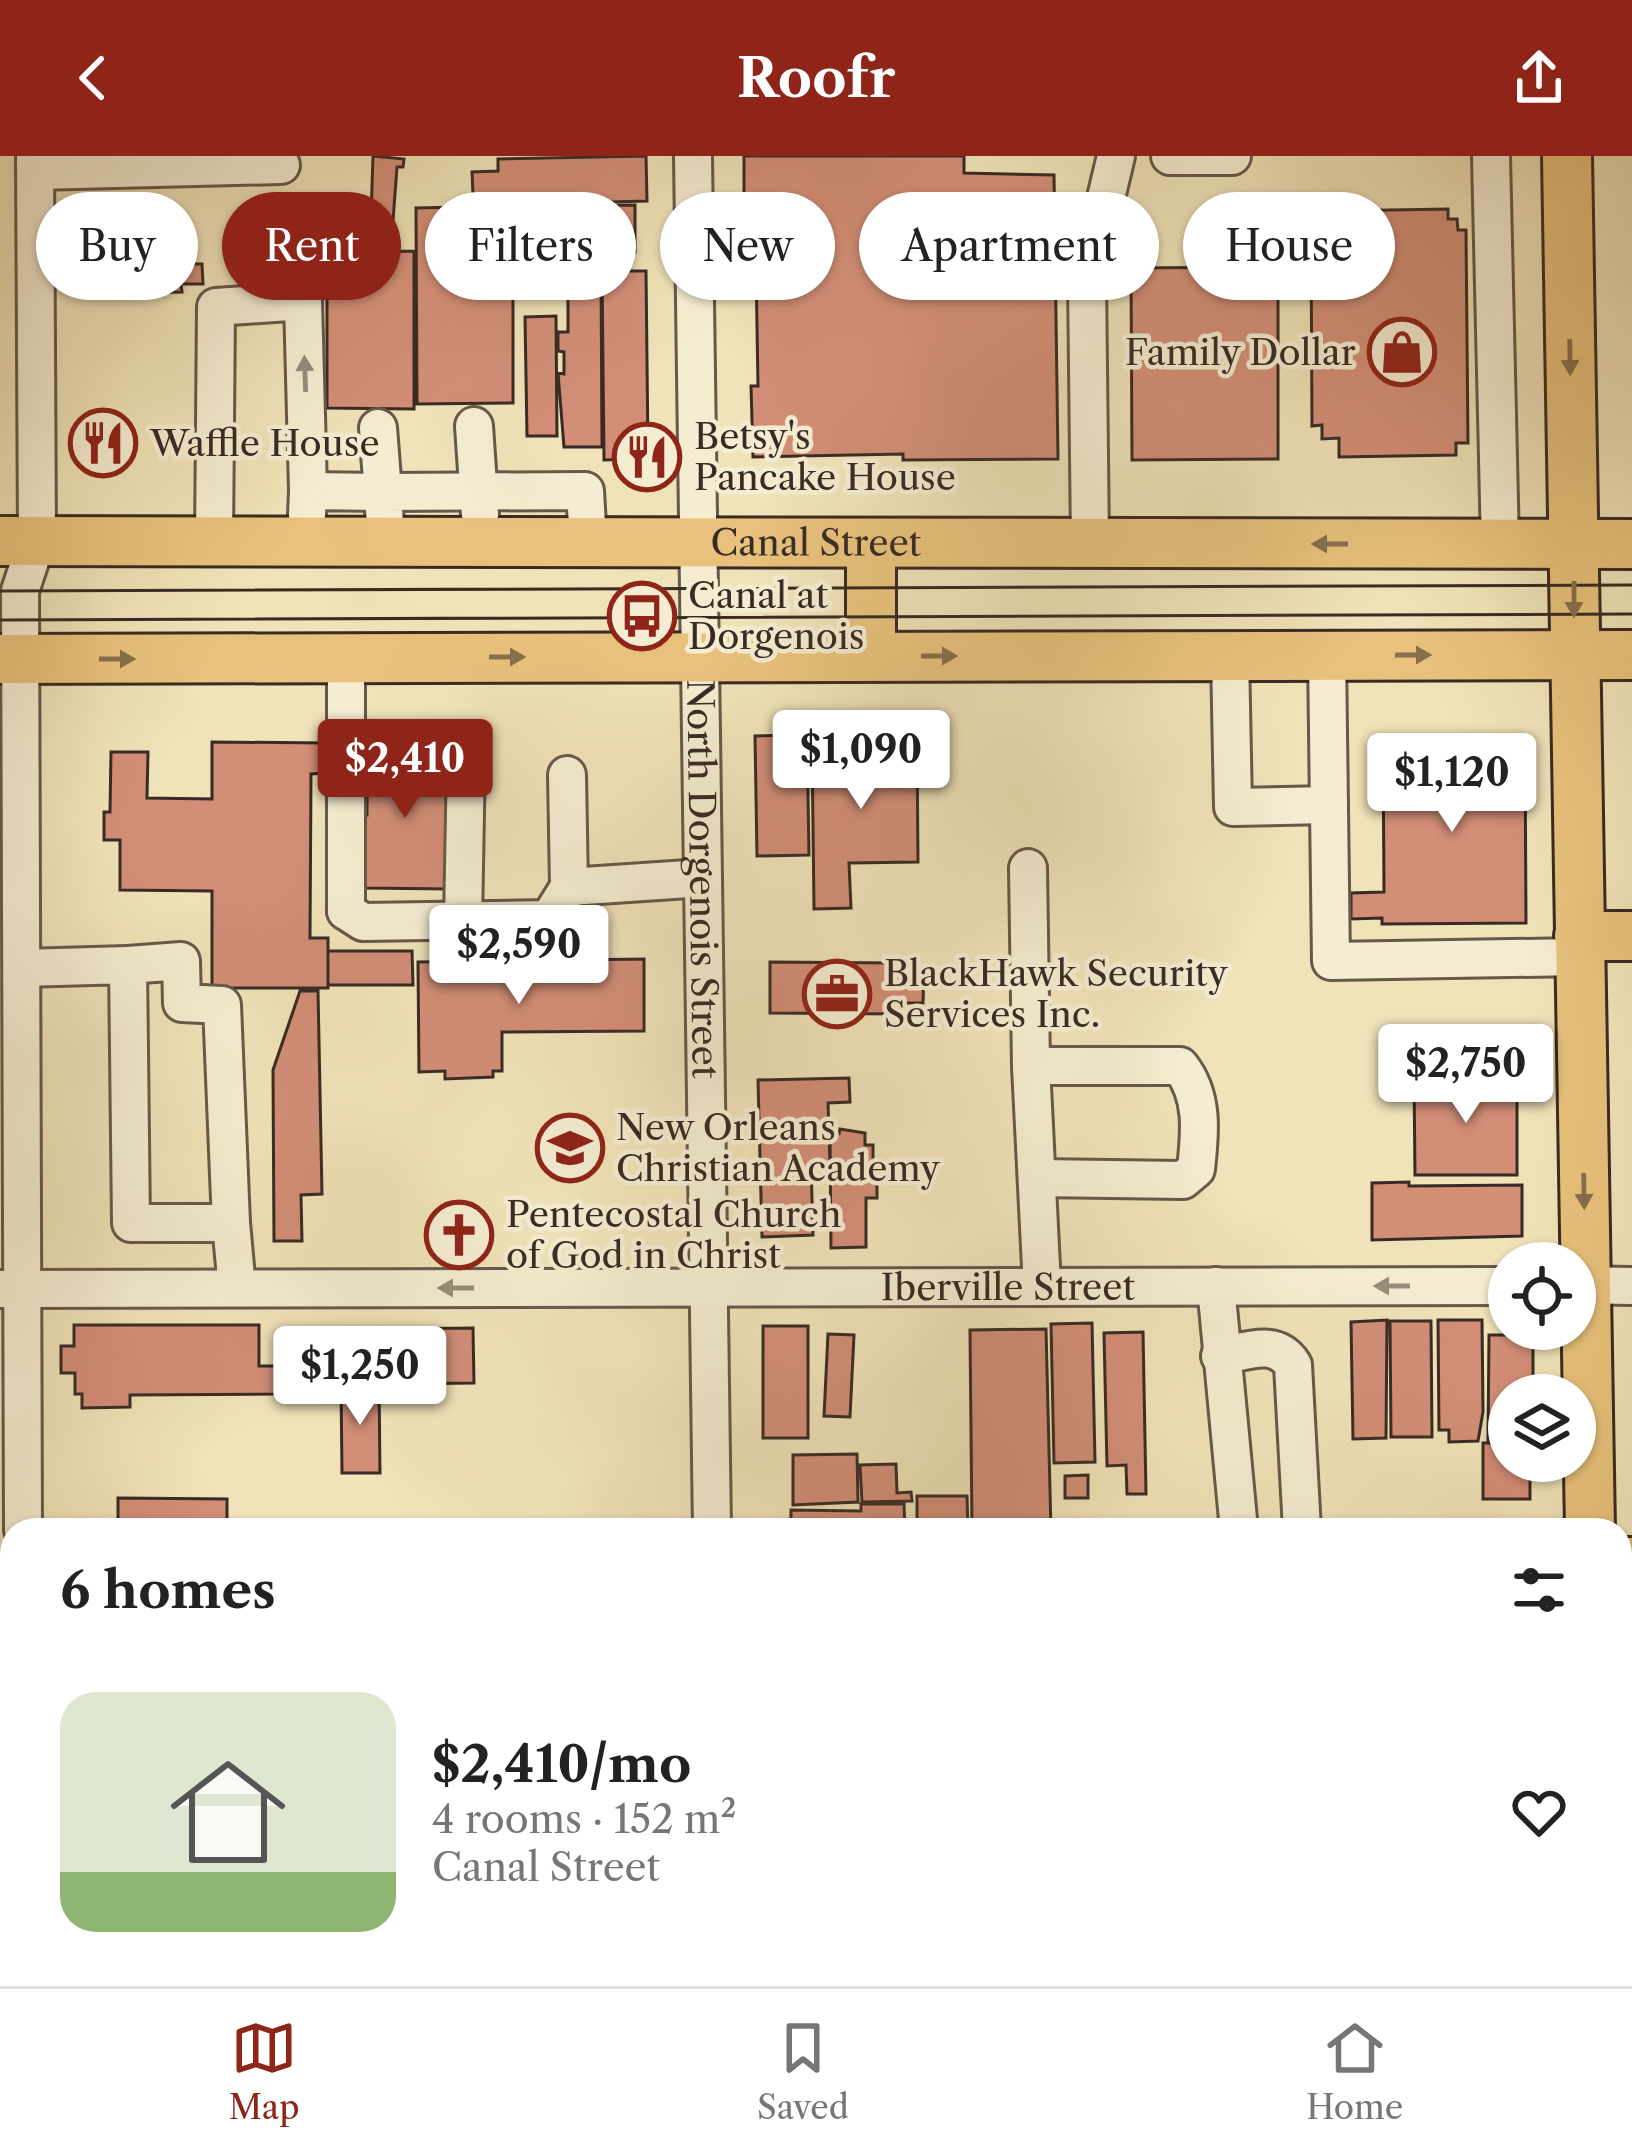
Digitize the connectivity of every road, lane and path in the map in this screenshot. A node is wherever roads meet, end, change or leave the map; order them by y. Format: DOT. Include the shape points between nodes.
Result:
graph roads {
  1 [pos="693,156"];
  2 [pos="1116,156"];
  3 [pos="1170,156"];
  4 [pos="1232,156"];
  5 [pos="1491,156"];
  6 [pos="1567,156"];
  7 [pos="36,164"];
  8 [pos="281,165"];
  9 [pos="474,426"];
  10 [pos="378,428"];
  11 [pos="308,490"];
  12 [pos="383,492"];
  13 [pos="479,493"];
  14 [pos="19,541"];
  15 [pos="214,542"];
  16 [pos="482,542"];
  17 [pos="588,542"];
  18 [pos="305,543"];
  19 [pos="386,543"];
  20 [pos="699,543"];
  21 [pos="871,543"];
  22 [pos="1090,544"];
  23 [pos="1573,544"];
  24 [pos="1632,544"];
  25 [pos="1500,545"];
  26 [pos="1575,654"];
  27 [pos="1230,655"];
  28 [pos="1327,655"];
  29 [pos="1632,655"];
  30 [pos="871,656"];
  31 [pos="700,657"];
  32 [pos="346,658"];
  33 [pos="10,659"];
  34 [pos="466,759"];
  35 [pos="346,761"];
  36 [pos="567,775"];
  37 [pos="1329,805"];
  38 [pos="359,815"];
  39 [pos="1028,868"];
  40 [pos="359,873"];
  41 [pos="703,878"];
  42 [pos="569,887"];
  43 [pos="346,911"];
  44 [pos="463,921"];
  45 [pos="1632,936"];
  46 [pos="1580,946"];
  47 [pos="128,964"];
  48 [pos="22,968"];
  49 [pos="1030,1066"];
  50 [pos="11,1171"];
  51 [pos="1037,1178"];
  52 [pos="231,1223"];
  53 [pos="1597,1285"];
  54 [pos="1216,1286"];
  55 [pos="1488,1286"];
  56 [pos="708,1287"];
  57 [pos="1042,1287"];
  58 [pos="237,1288"];
  59 [pos="11,1289"];
  60 [pos="1220,1356"];
  61 [pos="22,1518"];
  62 [pos="712,1518"];
  63 [pos="1238,1518"];
  64 [pos="1301,1518"];
  65 [pos="1590,1518"];
  1 -- 20 [label="street, North Dorgenois Street"];
  2 -- 22 [label="street" via="1087,278"];
  3 -- 4 [label="street"];
  5 -- 25 [label="street"];
  6 -- 23 [label="main road, one-way"];
  7 -- 8 [label="street"];
  7 -- 14 [label="street"];
  9 -- 13 [label="street"];
  10 -- 12 [label="street"];
  11 -- 12 [label="street"];
  11 -- 15 [label="street, one-way" via="303,301 215,307"];
  11 -- 18 [label="street"];
  12 -- 13 [label="street"];
  12 -- 19 [label="street"];
  13 -- 16 [label="street"];
  13 -- 17 [label="street" via="585,491"];
  14 -- 15 [label="main road, Canal Street"];
  14 -- 33 [label="street"];
  15 -- 18 [label="main road, Canal Street"];
  16 -- 17 [label="main road, Canal Street"];
  16 -- 19 [label="main road, Canal Street"];
  17 -- 20 [label="main road, Canal Street"];
  18 -- 19 [label="main road, Canal Street"];
  20 -- 21 [label="main road, Canal Street"];
  20 -- 31 [label="street, North Dorgenois Street"];
  21 -- 22 [label="main road, Canal Street"];
  21 -- 30 [label="main road"];
  25 -- 22 [label="main road, Canal Street, one-way"];
  23 -- 24 [label="main road, Canal Street"];
  23 -- 25 [label="main road, Canal Street"];
  23 -- 26 [label="main road, one-way"];
  28 -- 26 [label="main road, one-way"];
  26 -- 29 [label="main road"];
  26 -- 46 [label="main road"];
  27 -- 28 [label="main road"];
  30 -- 27 [label="main road, one-way"];
  27 -- 37 [label="street" via="1233,807"];
  28 -- 37 [label="street"];
  30 -- 31 [label="main road"];
  32 -- 31 [label="main road, one-way"];
  31 -- 41 [label="street, North Dorgenois Street"];
  33 -- 32 [label="main road, one-way"];
  32 -- 35 [label="street"];
  33 -- 48 [label="street"];
  34 -- 44 [label="street"];
  35 -- 38 [label="street"];
  35 -- 43 [label="street"];
  36 -- 42 [label="street"];
  37 -- 46 [label="street" via="1331,961"];
  39 -- 49 [label="street"];
  40 -- 43 [label="street"];
  41 -- 42 [label="street"];
  41 -- 56 [label="street, North Dorgenois Street"];
  42 -- 44 [label="street" via="549,919"];
  43 -- 44 [label="street" via="363,922"];
  45 -- 46 [label="main road"];
  46 -- 53 [label="main road, one-way"];
  47 -- 48 [label="street"];
  47 -- 52 [label="street" via="181,961 182,1003 222,1005"];
  47 -- 52 [label="street" via="131,1222"];
  48 -- 50 [label="street"];
  49 -- 51 [label="street"];
  49 -- 51 [label="street" via="1180,1066 1193,1081 1201,1125 1196,1169 1183,1180"];
  50 -- 59 [label="street"];
  51 -- 57 [label="street"];
  52 -- 58 [label="street"];
  53 -- 65 [label="main road"];
  55 -- 54 [label="street, Iberville Street, one-way"];
  54 -- 57 [label="street, Iberville Street"];
  54 -- 60 [label="street"];
  56 -- 57 [label="street, Iberville Street"];
  56 -- 58 [label="street, Iberville Street, one-way"];
  56 -- 62 [label="street, North Dorgenois Street"];
  58 -- 59 [label="street, Iberville Street"];
  59 -- 61 [label="street"];
  60 -- 63 [label="street"];
  60 -- 64 [label="street" via="1274,1347 1293,1365"];
}
